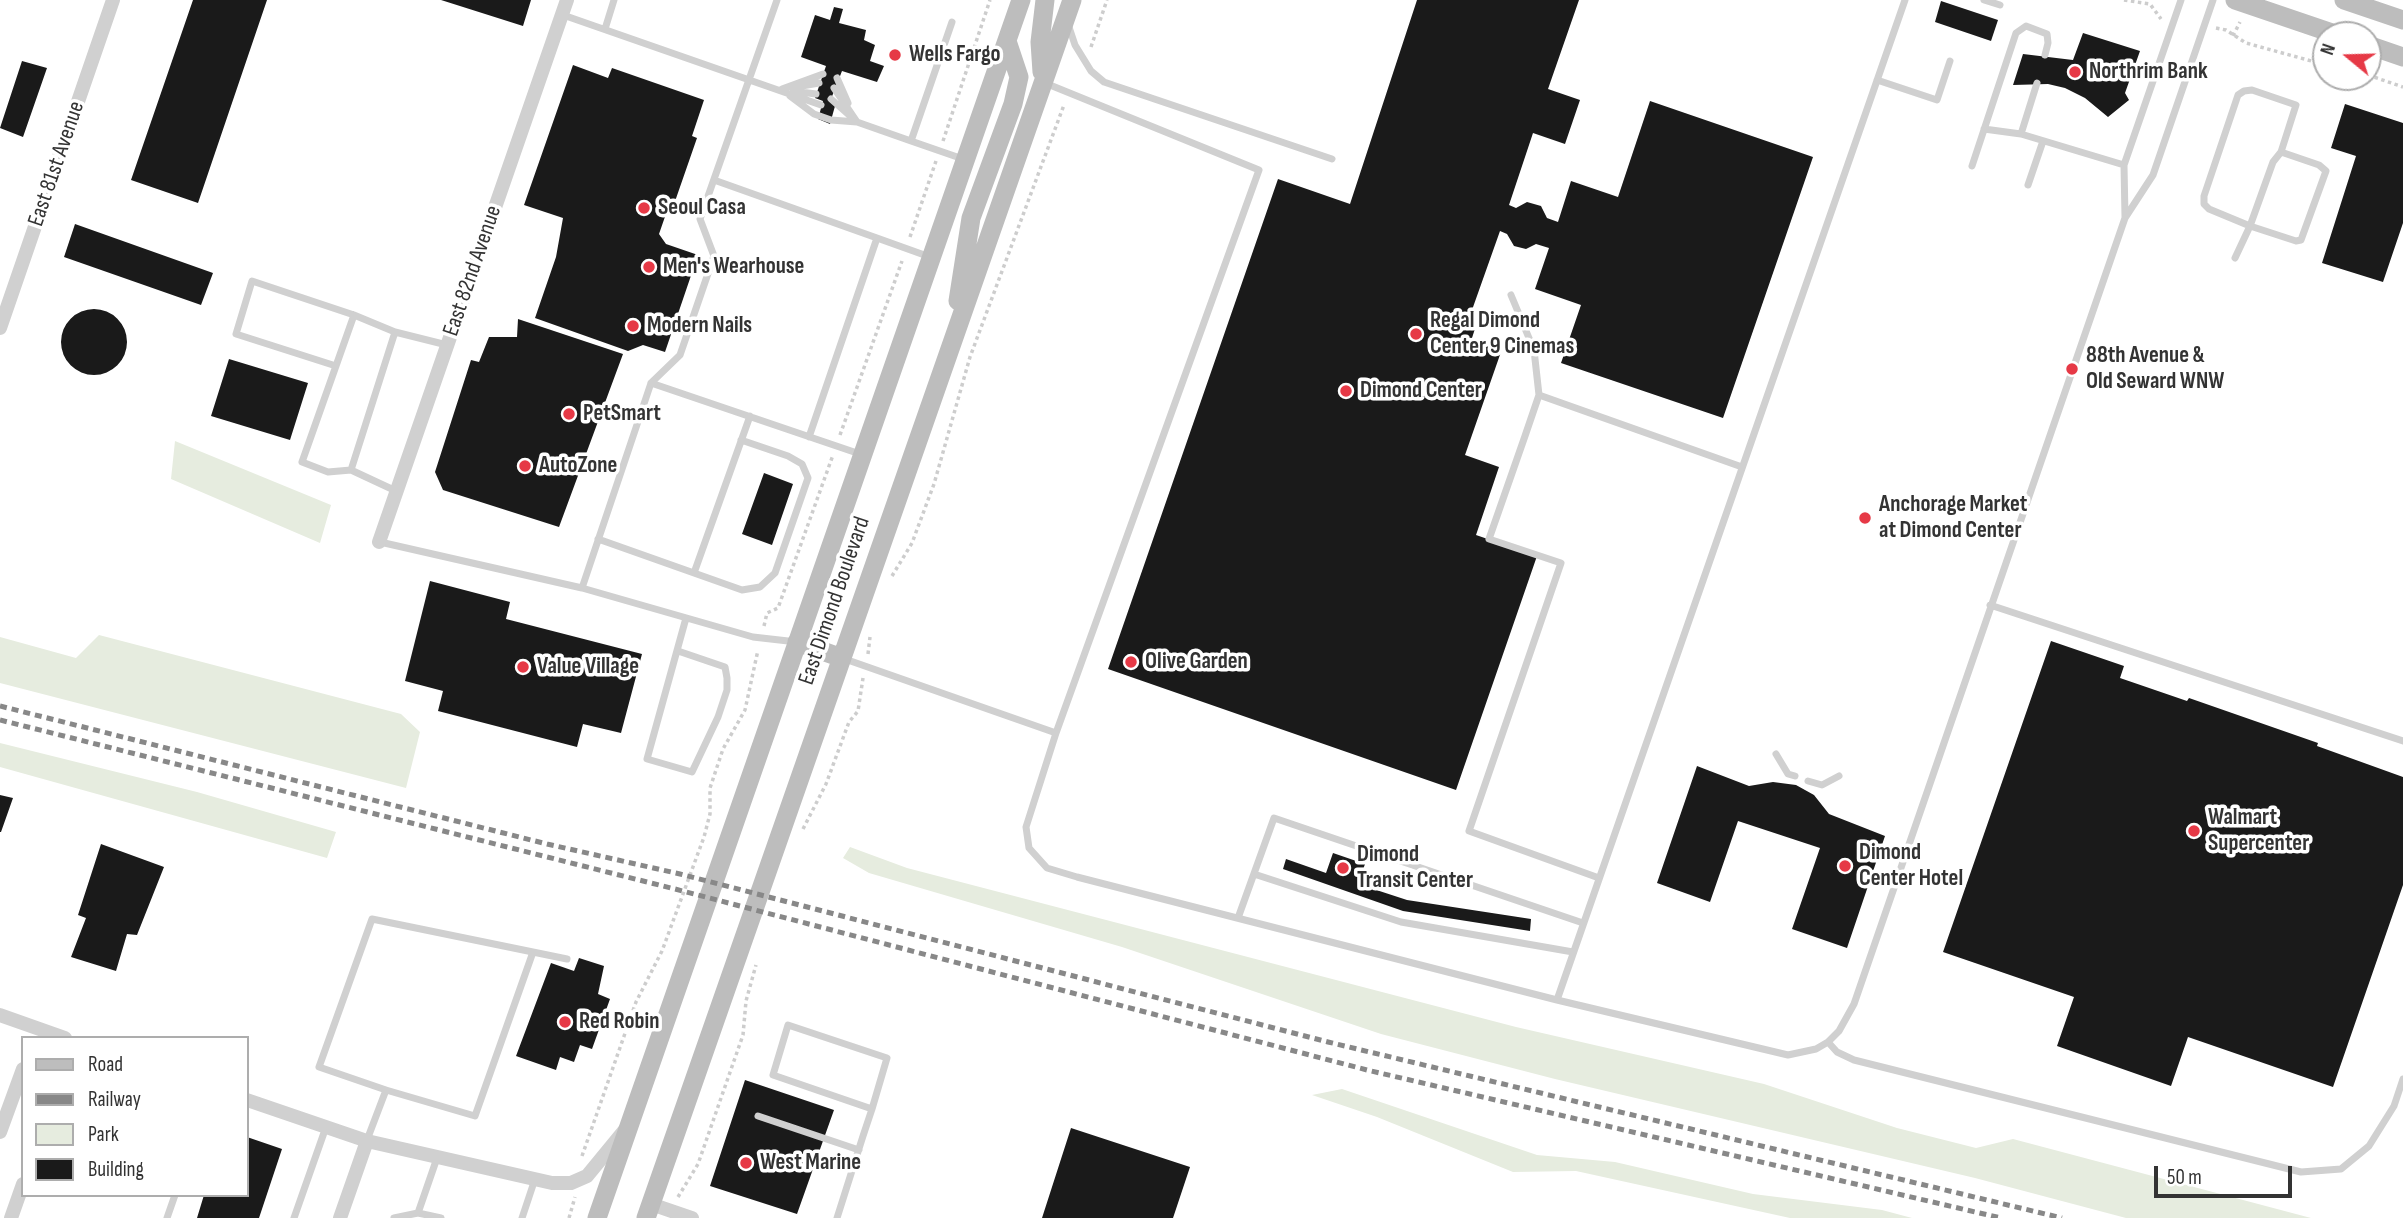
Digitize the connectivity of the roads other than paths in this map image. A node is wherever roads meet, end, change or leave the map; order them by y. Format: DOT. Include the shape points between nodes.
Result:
graph roads {
  1 [pos="113,0"];
  2 [pos="614,0"];
  3 [pos="777,0"];
  4 [pos="1021,0"];
  5 [pos="1045,0"];
  6 [pos="1905,0"];
  7 [pos="1984,0"];
  8 [pos="2181,0"];
  9 [pos="2213,0"];
  10 [pos="2235,0"];
  11 [pos="2344,0"];
  12 [pos="2000,5"];
  13 [pos="564,7"];
  14 [pos="1069,8"];
  15 [pos="2403,20"];
  16 [pos="952,22"];
  17 [pos="2312,26"];
  18 [pos="605,29"];
  19 [pos="1007,40"];
  20 [pos="2382,50"];
  21 [pos="2045,55"];
  22 [pos="2403,57"];
  23 [pos="1950,61"];
  24 [pos="823,74"];
  25 [pos="750,78"];
  26 [pos="837,78"];
  27 [pos="1877,80"];
  28 [pos="1043,82"];
  29 [pos="819,83"];
  30 [pos="2037,83"];
  31 [pos="834,88"];
  32 [pos="781,89"];
  33 [pos="816,94"];
  34 [pos="831,99"];
  35 [pos="821,105"];
  36 [pos="834,110"];
  37 [pos="857,122"];
  38 [pos="1984,129"];
  39 [pos="2021,134"];
  40 [pos="911,141"];
  41 [pos="2043,141"];
  42 [pos="2281,152"];
  43 [pos="1332,159"];
  44 [pos="965,160"];
  45 [pos="2124,164"];
  46 [pos="1972,166"];
  47 [pos="714,180"];
  48 [pos="2028,185"];
  49 [pos="2125,218"];
  50 [pos="2250,226"];
  51 [pos="877,238"];
  52 [pos="932,257"];
  53 [pos="2235,258"];
  54 [pos="1511,295"];
  55 [pos="354,315"];
  56 [pos="0,328"];
  57 [pos="956,330"];
  58 [pos="396,332"];
  59 [pos="447,345"];
  60 [pos="336,366"];
  61 [pos="651,383"];
  62 [pos="1539,395"];
  63 [pos="750,416"];
  64 [pos="809,436"];
  65 [pos="741,440"];
  66 [pos="862,454"];
  67 [pos="1742,467"];
  68 [pos="351,470"];
  69 [pos="396,491"];
  70 [pos="598,539"];
  71 [pos="379,542"];
  72 [pos="694,573"];
  73 [pos="582,588"];
  74 [pos="1990,605"];
  75 [pos="686,618"];
  76 [pos="797,642"];
  77 [pos="678,651"];
  78 [pos="842,658"];
  79 [pos="1056,733"];
  80 [pos="2403,741"];
  81 [pos="1776,754"];
  82 [pos="1795,776"];
  83 [pos="1839,776"];
  84 [pos="1808,781"];
  85 [pos="1254,874"];
  86 [pos="1599,878"];
  87 [pos="1238,918"];
  88 [pos="1583,923"];
  89 [pos="533,952"];
  90 [pos="1573,952"];
  91 [pos="567,959"];
  92 [pos="1557,1000"];
  93 [pos="0,1015"];
  94 [pos="36,1033"];
  95 [pos="53,1036"];
  96 [pos="1828,1042"];
  97 [pos="21,1074"];
  98 [pos="2403,1079"];
  99 [pos="386,1090"];
  100 [pos="248,1100"];
  101 [pos="872,1109"];
  102 [pos="758,1116"];
  103 [pos="631,1123"];
  104 [pos="326,1127"];
  105 [pos="0,1132"];
  106 [pos="367,1141"];
  107 [pos="859,1150"];
  108 [pos="438,1157"];
  109 [pos="536,1179"];
  110 [pos="21,1190"];
  111 [pos="174,1197"];
  112 [pos="648,1211"];
  113 [pos="418,1213"];
  114 [pos="11,1218"];
  115 [pos="167,1218"];
  116 [pos="294,1218"];
  117 [pos="340,1218"];
  118 [pos="394,1218"];
  119 [pos="441,1218"];
  120 [pos="522,1218"];
  121 [pos="597,1218"];
  122 [pos="692,1218"];
  123 [pos="837,1218"];
  1 -- 56 [label="street, East 81st Avenue"];
  2 -- 18 [label="lane"];
  3 -- 25 [label="lane"];
  4 -- 19 [label="main road, East Dimond Boulevard"];
  5 -- 28 [label="main road" via="1040,42"];
  6 -- 27 [label="lane"];
  7 -- 12 [label="lane"];
  8 -- 45 [label="lane"];
  9 -- 49 [label="lane" via="2152,175"];
  10 -- 17 [label="main road"];
  11 -- 15 [label="main road"];
  13 -- 18 [label="lane"];
  13 -- 59 [label="street, East 82nd Avenue"];
  14 -- 28 [label="main road, East Dimond Boulevard"];
  14 -- 43 [label="lane" via="1075,45 1104,82"];
  16 -- 40 [label="lane"];
  18 -- 25 [label="lane"];
  19 -- 44 [label="main road, East Dimond Boulevard"];
  19 -- 57 [label="main road" via="1019,77 971,218"];
  20 -- 22 [label="main road"];
  21 -- 38 [label="lane" via="2047,34 2026,26 2017,33"];
  23 -- 27 [label="lane" via="1937,100"];
  24 -- 32 [label="lane"];
  25 -- 32 [label="lane"];
  25 -- 47 [label="lane"];
  26 -- 37 [label="lane"];
  27 -- 67 [label="lane"];
  28 -- 57 [label="main road, East Dimond Boulevard"];
  28 -- 79 [label="lane" via="1259,170"];
  29 -- 32 [label="lane"];
  30 -- 39 [label="lane"];
  31 -- 37 [label="lane"];
  32 -- 33 [label="lane"];
  32 -- 35 [label="lane"];
  32 -- 37 [label="lane" via="814,114"];
  34 -- 37 [label="lane"];
  36 -- 37 [label="lane"];
  37 -- 40 [label="lane"];
  38 -- 39 [label="lane"];
  38 -- 46 [label="lane"];
  39 -- 41 [label="lane"];
  40 -- 44 [label="lane"];
  41 -- 45 [label="lane"];
  41 -- 48 [label="lane"];
  42 -- 50 [label="lane" via="2273,162"];
  42 -- 50 [label="lane" via="2326,171 2306,234 2296,241"];
  42 -- 50 [label="lane" via="2296,105 2252,90 2238,95 2204,204"];
  44 -- 52 [label="main road, East Dimond Boulevard"];
  45 -- 49 [label="lane"];
  47 -- 51 [label="lane"];
  47 -- 61 [label="lane" via="700,219 714,256 680,355"];
  49 -- 74 [label="lane"];
  50 -- 53 [label="lane"];
  51 -- 52 [label="lane"];
  51 -- 64 [label="lane"];
  52 -- 66 [label="main road, East Dimond Boulevard"];
  54 -- 62 [label="lane" via="1534,350"];
  55 -- 58 [label="lane"];
  55 -- 60 [label="lane"];
  55 -- 60 [label="lane" via="252,281 236,334"];
  57 -- 78 [label="main road, East Dimond Boulevard"];
  58 -- 59 [label="lane"];
  58 -- 68 [label="lane"];
  59 -- 69 [label="street, East 82nd Avenue"];
  60 -- 68 [label="lane" via="302,462 328,472"];
  61 -- 63 [label="lane"];
  61 -- 70 [label="lane"];
  62 -- 67 [label="lane"];
  62 -- 86 [label="lane" via="1489,539 1561,563 1469,831"];
  63 -- 64 [label="lane"];
  63 -- 65 [label="lane"];
  64 -- 66 [label="lane"];
  65 -- 72 [label="lane"];
  65 -- 72 [label="lane" via="788,456 802,464 808,478 775,573 760,587 742,590"];
  66 -- 76 [label="main road, East Dimond Boulevard"];
  67 -- 86 [label="lane"];
  68 -- 69 [label="lane"];
  69 -- 71 [label="street, East 82nd Avenue"];
  70 -- 72 [label="lane"];
  70 -- 73 [label="lane"];
  71 -- 73 [label="lane"];
  73 -- 75 [label="lane"];
  74 -- 80 [label="lane"];
  74 -- 96 [label="lane" via="1854,1004"];
  75 -- 76 [label="lane"];
  75 -- 77 [label="lane"];
  76 -- 78 [label="main road"];
  76 -- 103 [label="main road, East Dimond Boulevard"];
  77 -- 77 [label="lane" via="647,759 692,772 718,717 727,678 725,667"];
  78 -- 79 [label="lane"];
  78 -- 112 [label="main road, East Dimond Boulevard"];
  79 -- 87 [label="lane" via="1026,827 1029,848 1047,868"];
  81 -- 82 [label="lane" via="1788,774"];
  83 -- 84 [label="lane" via="1822,785"];
  85 -- 87 [label="lane"];
  85 -- 88 [label="lane" via="1274,818"];
  85 -- 90 [label="lane" via="1401,922"];
  86 -- 88 [label="lane"];
  87 -- 92 [label="lane"];
  88 -- 90 [label="lane"];
  89 -- 91 [label="lane"];
  89 -- 99 [label="lane" via="475,1116"];
  89 -- 99 [label="lane" via="372,919 320,1067"];
  90 -- 92 [label="lane"];
  92 -- 96 [label="lane" via="1788,1055"];
  93 -- 94 [label="street"];
  94 -- 95 [label="street"];
  96 -- 98 [label="lane" via="1853,1060 2301,1172 2341,1169 2369,1146 2394,1106"];
  97 -- 105 [label="street"];
  99 -- 106 [label="lane"];
  100 -- 104 [label="street"];
  101 -- 101 [label="lane" via="887,1058 788,1025 774,1075"];
  101 -- 107 [label="lane"];
  102 -- 107 [label="lane"];
  103 -- 109 [label="street" via="587,1177 552,1183"];
  103 -- 121 [label="main road, East Dimond Boulevard"];
  104 -- 106 [label="street"];
  104 -- 116 [label="lane"];
  106 -- 108 [label="street"];
  106 -- 117 [label="street"];
  107 -- 123 [label="lane"];
  108 -- 109 [label="street"];
  108 -- 113 [label="lane"];
  109 -- 120 [label="lane"];
  110 -- 114 [label="street"];
  111 -- 115 [label="lane"];
  112 -- 122 [label="street" via="672,1211"];
  113 -- 118 [label="lane"];
  113 -- 119 [label="lane"];
}
